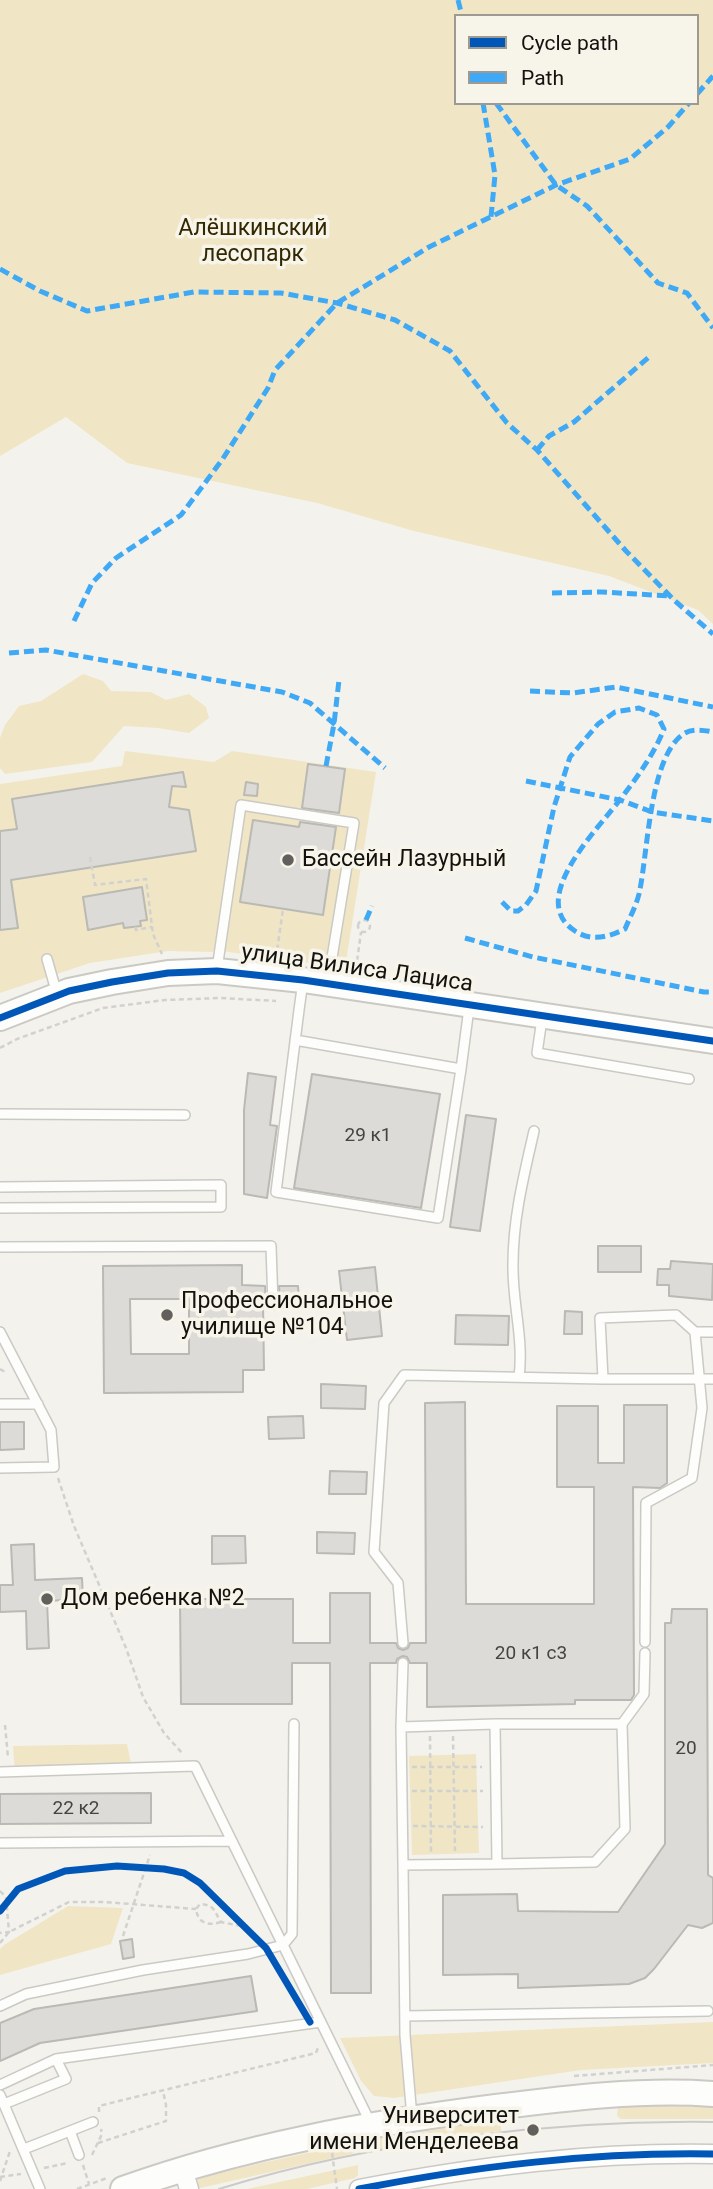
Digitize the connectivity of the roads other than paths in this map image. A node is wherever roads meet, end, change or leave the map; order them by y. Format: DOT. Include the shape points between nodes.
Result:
graph roads {
  1 [pos="47,958"];
  2 [pos="217,971"];
  3 [pos="303,979"];
  4 [pos="328,984"];
  5 [pos="57,996"];
  6 [pos="470,1004"];
  7 [pos="543,1014"];
  8 [pos="0,1018"];
  9 [pos="295,1040"];
  10 [pos="713,1041"];
  11 [pos="461,1069"];
  12 [pos="690,1079"];
  13 [pos="0,1114"];
  14 [pos="185,1115"];
  15 [pos="534,1131"];
  16 [pos="0,1187"];
  17 [pos="0,1208"];
  18 [pos="0,1247"];
  19 [pos="273,1305"];
  20 [pos="0,1332"];
  21 [pos="695,1332"];
  22 [pos="713,1332"];
  23 [pos="519,1377"];
  24 [pos="698,1378"];
  25 [pos="603,1379"];
  26 [pos="713,1379"];
  27 [pos="0,1404"];
  28 [pos="38,1404"];
  29 [pos="0,1468"];
  30 [pos="645,1642"];
  31 [pos="403,1643"];
  32 [pos="645,1653"];
  33 [pos="403,1663"];
  34 [pos="294,1724"];
  35 [pos="495,1724"];
  36 [pos="622,1724"];
  37 [pos="401,1727"];
  38 [pos="4,1772"];
  39 [pos="231,1841"];
  40 [pos="0,1843"];
  41 [pos="497,1864"];
  42 [pos="403,1865"];
  43 [pos="283,1945"];
  44 [pos="0,2006"];
  45 [pos="708,2011"];
  46 [pos="405,2017"];
  47 [pos="321,2022"];
  48 [pos="56,2059"];
  49 [pos="0,2085"];
  50 [pos="713,2094"];
  51 [pos="2,2099"];
  52 [pos="412,2118"];
  53 [pos="98,2123"];
  54 [pos="372,2126"];
  55 [pos="70,2131"];
  56 [pos="24,2149"];
  57 [pos="713,2154"];
  58 [pos="81,2159"];
  59 [pos="186,2179"];
  60 [pos="40,2189"];
  61 [pos="123,2189"];
  62 [pos="359,2189"];
  1 -- 5 [label="lane"];
  2 -- 3 [label="street, улица Вилиса Лациса"];
  2 -- 4 [label="lane" via="241,805 354,823"];
  2 -- 5 [label="street, улица Вилиса Лациса" via="168,973"];
  3 -- 4 [label="street, улица Вилиса Лациса"];
  3 -- 9 [label="lane"];
  4 -- 6 [label="street, улица Вилиса Лациса"];
  5 -- 8 [label="street, улица Вилиса Лациса"];
  6 -- 7 [label="street, улица Вилиса Лациса"];
  6 -- 11 [label="lane"];
  7 -- 10 [label="street, улица Вилиса Лациса"];
  7 -- 12 [label="lane" via="537,1054"];
  9 -- 11 [label="lane"];
  9 -- 11 [label="lane" via="276,1192 438,1218"];
  13 -- 14 [label="lane"];
  15 -- 23 [label="lane" via="515,1219 513,1267 522,1355"];
  16 -- 17 [label="lane" via="221,1185 221,1207"];
  18 -- 19 [label="lane" via="271,1246"];
  20 -- 28 [label="lane"];
  21 -- 22 [label="lane"];
  21 -- 24 [label="lane"];
  21 -- 25 [label="lane" via="676,1315 600,1318"];
  23 -- 25 [label="lane"];
  23 -- 31 [label="lane" via="404,1375 384,1403 374,1552 398,1583"];
  24 -- 25 [label="lane"];
  24 -- 26 [label="lane"];
  24 -- 30 [label="lane" via="702,1408 692,1478 646,1503"];
  27 -- 28 [label="lane"];
  28 -- 29 [label="lane" via="51,1430 54,1466"];
  32 -- 36 [label="lane" via="643,1694"];
  33 -- 37 [label="lane"];
  34 -- 43 [label="lane" via="292,1934"];
  35 -- 36 [label="lane"];
  35 -- 37 [label="lane"];
  35 -- 41 [label="lane"];
  36 -- 41 [label="lane" via="625,1829 595,1863"];
  37 -- 42 [label="lane"];
  38 -- 39 [label="lane" via="195,1766"];
  39 -- 40 [label="lane"];
  39 -- 43 [label="lane"];
  41 -- 42 [label="lane"];
  42 -- 46 [label="lane"];
  43 -- 44 [label="lane" via="26,1994"];
  43 -- 47 [label="lane"];
  45 -- 46 [label="lane"];
  46 -- 52 [label="lane"];
  47 -- 48 [label="lane"];
  47 -- 54 [label="lane"];
  48 -- 49 [label="lane"];
  48 -- 51 [label="lane" via="66,2079"];
  50 -- 52 [label="street" via="618,2094"];
  51 -- 56 [label="lane"];
  52 -- 54 [label="street"];
  53 -- 55 [label="lane"];
  54 -- 59 [label="street" via="247,2152"];
  55 -- 56 [label="lane"];
  55 -- 58 [label="lane"];
  56 -- 60 [label="lane"];
  57 -- 62 [label="street" via="631,2153 527,2161"];
  59 -- 61 [label="street"];
}
